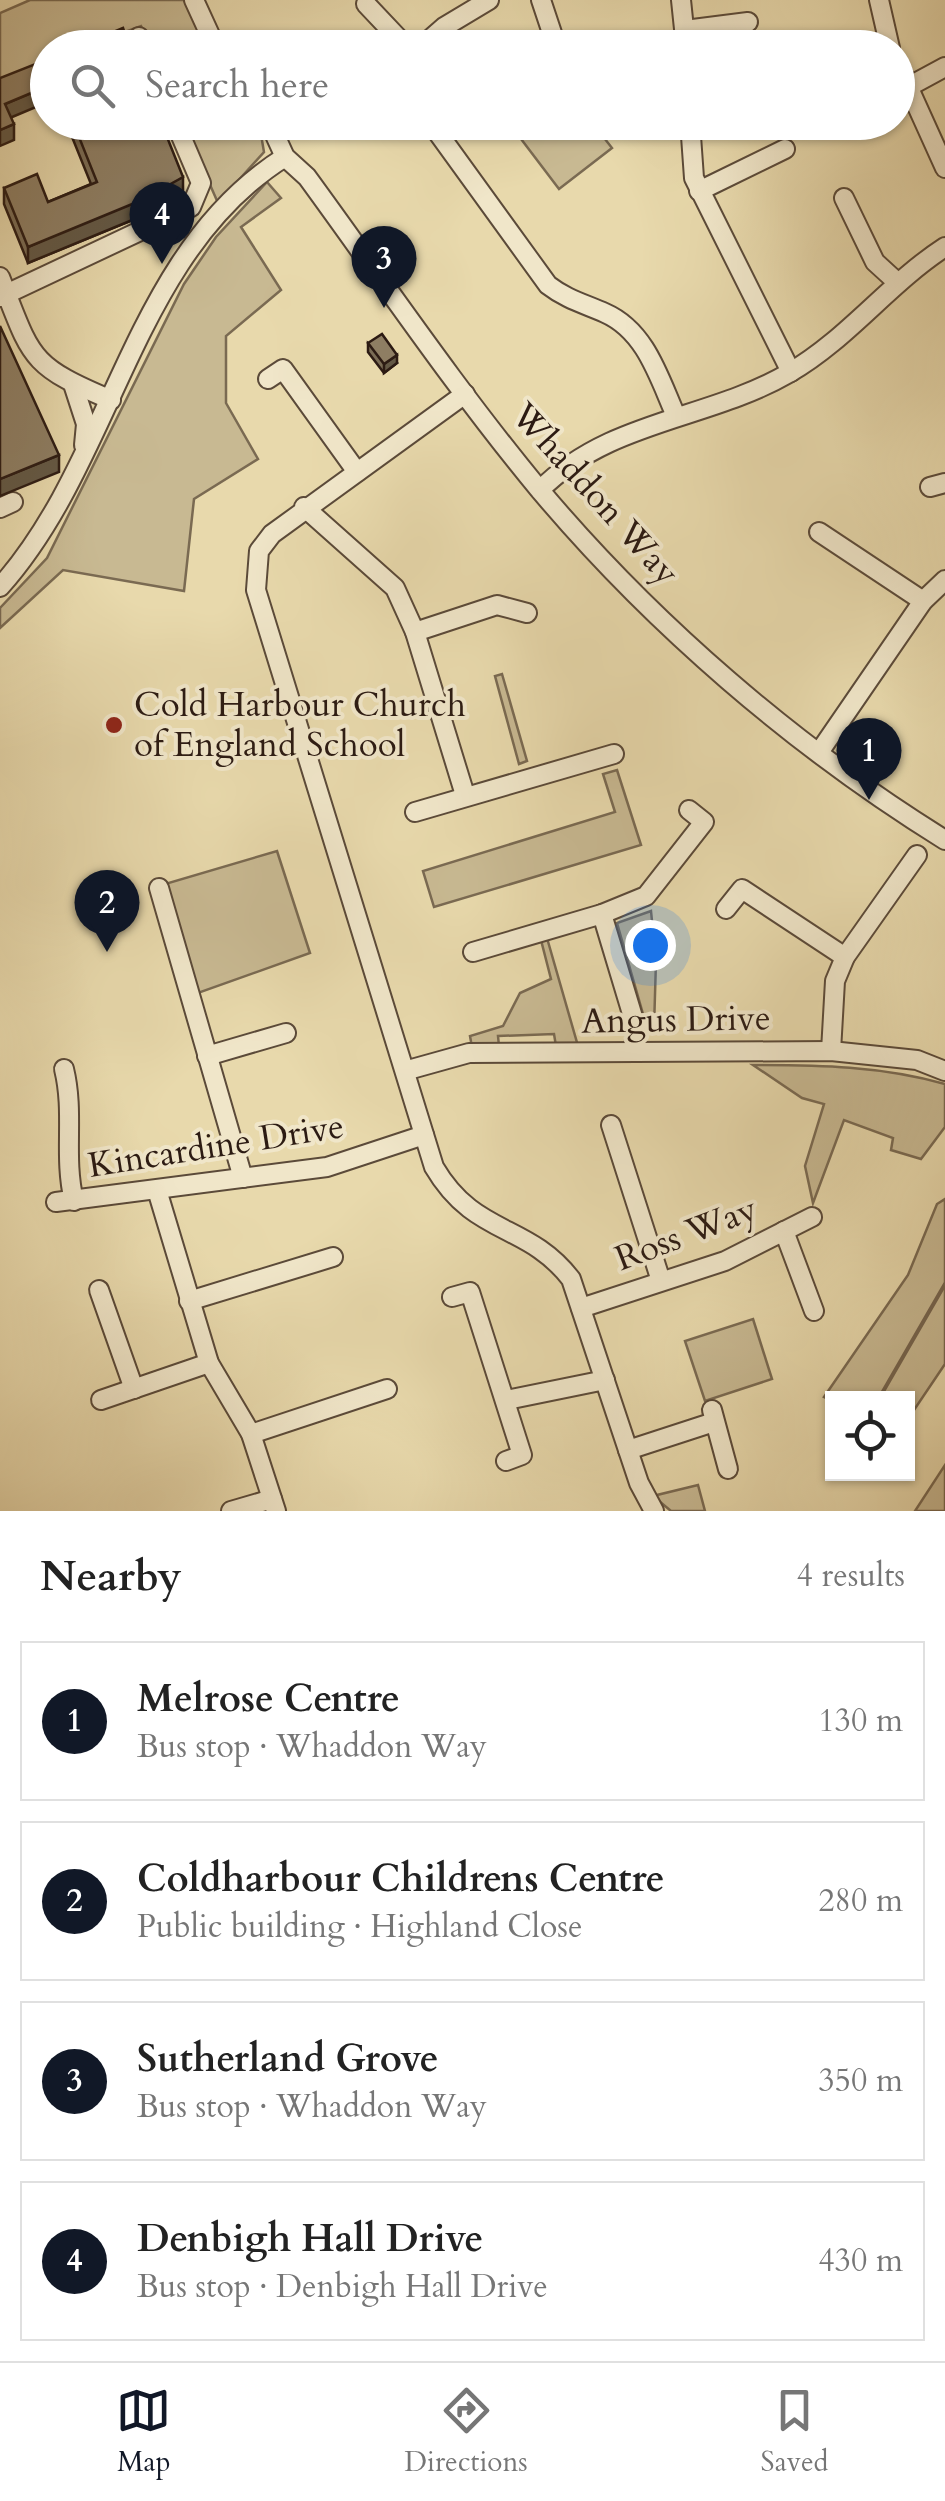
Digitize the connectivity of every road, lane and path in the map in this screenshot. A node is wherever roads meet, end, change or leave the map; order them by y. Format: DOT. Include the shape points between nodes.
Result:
graph roads {
  1 [pos="194,0"];
  2 [pos="489,0"];
  3 [pos="541,0"];
  4 [pos="680,0"];
  5 [pos="879,0"];
  6 [pos="377,9"];
  7 [pos="748,22"];
  8 [pos="208,30"];
  9 [pos="393,30"];
  10 [pos="440,30"];
  11 [pos="552,30"];
  12 [pos="684,30"];
  13 [pos="735,30"];
  14 [pos="886,30"];
  15 [pos="945,67"];
  16 [pos="915,83"];
  17 [pos="915,102"];
  18 [pos="183,140"];
  19 [pos="277,140"];
  20 [pos="443,140"];
  21 [pos="691,140"];
  22 [pos="785,149"];
  23 [pos="286,158"];
  24 [pos="945,168"];
  25 [pos="700,191"];
  26 [pos="844,198"];
  27 [pos="945,247"];
  28 [pos="898,283"];
  29 [pos="2,290"];
  30 [pos="790,372"];
  31 [pos="268,379"];
  32 [pos="74,384"];
  33 [pos="464,394"];
  34 [pos="111,400"];
  35 [pos="676,416"];
  36 [pos="82,466"];
  37 [pos="356,472"];
  38 [pos="540,490"];
  39 [pos="304,508"];
  40 [pos="819,532"];
  41 [pos="945,580"];
  42 [pos="0,587"];
  43 [pos="923,602"];
  44 [pos="527,613"];
  45 [pos="416,632"];
  46 [pos="820,752"];
  47 [pos="614,754"];
  48 [pos="465,796"];
  49 [pos="689,810"];
  50 [pos="415,812"];
  51 [pos="945,840"];
  52 [pos="917,855"];
  53 [pos="160,888"];
  54 [pos="726,909"];
  55 [pos="602,914"];
  56 [pos="474,952"];
  57 [pos="845,958"];
  58 [pos="286,1033"];
  59 [pos="831,1051"];
  60 [pos="634,1052"];
  61 [pos="208,1056"];
  62 [pos="64,1069"];
  63 [pos="408,1070"];
  64 [pos="945,1071"];
  65 [pos="424,1135"];
  66 [pos="609,1135"];
  67 [pos="244,1178"];
  68 [pos="157,1190"];
  69 [pos="812,1217"];
  70 [pos="784,1231"];
  71 [pos="334,1257"];
  72 [pos="661,1281"];
  73 [pos="99,1290"];
  74 [pos="452,1297"];
  75 [pos="190,1301"];
  76 [pos="581,1308"];
  77 [pos="815,1311"];
  78 [pos="209,1363"];
  79 [pos="605,1380"];
  80 [pos="134,1389"];
  81 [pos="387,1390"];
  82 [pos="101,1400"];
  83 [pos="508,1400"];
  84 [pos="252,1434"];
  85 [pos="628,1450"];
  86 [pos="506,1461"];
  87 [pos="728,1470"];
  88 [pos="274,1505"];
  89 [pos="231,1511"];
  90 [pos="654,1511"];
  1 -- 8 [label="street"];
  2 -- 10 [label="street"];
  3 -- 11 [label="street"];
  4 -- 12 [label="street"];
  5 -- 14 [label="street"];
  6 -- 9 [label="street"];
  7 -- 13 [label="street"];
  15 -- 16 [label="street"];
  17 -- 24 [label="street"];
  18 -- 29 [label="street" via="201,184 192,207"];
  19 -- 23 [label="street, Whaddon Way"];
  20 -- 35 [label="street" via="548,285 631,331"];
  21 -- 25 [label="street"];
  22 -- 25 [label="street"];
  23 -- 33 [label="street, Whaddon Way" via="307,177"];
  23 -- 34 [label="street" via="238,195 185,258"];
  25 -- 30 [label="street"];
  26 -- 28 [label="street" via="875,262"];
  27 -- 28 [label="street"];
  28 -- 30 [label="street" via="837,341"];
  29 -- 32 [label="street" via="36,360"];
  30 -- 35 [label="street" via="750,393"];
  31 -- 37 [label="street" via="282,369"];
  32 -- 34 [label="street"];
  32 -- 36 [label="street" via="86,424"];
  33 -- 37 [label="street"];
  33 -- 38 [label="street, Whaddon Way"];
  34 -- 36 [label="street"];
  35 -- 38 [label="street" via="587,452"];
  36 -- 42 [label="street" via="34,547"];
  37 -- 39 [label="street"];
  38 -- 46 [label="street, Whaddon Way" via="664,620"];
  39 -- 45 [label="street" via="395,588"];
  39 -- 63 [label="street" via="259,550 256,590"];
  40 -- 43 [label="street"];
  41 -- 43 [label="street"];
  43 -- 46 [label="street"];
  44 -- 45 [label="street" via="497,605"];
  45 -- 48 [label="street"];
  46 -- 51 [label="street, Whaddon Way"];
  47 -- 48 [label="street"];
  48 -- 50 [label="street"];
  49 -- 55 [label="street" via="704,822 646,896"];
  52 -- 57 [label="street"];
  53 -- 61 [label="street"];
  54 -- 57 [label="street" via="742,888"];
  55 -- 56 [label="street"];
  55 -- 60 [label="street" via="636,1027"];
  57 -- 59 [label="street" via="835,981"];
  58 -- 61 [label="street"];
  59 -- 60 [label="street, Angus Drive"];
  59 -- 64 [label="street, Angus Drive" via="917,1060"];
  60 -- 63 [label="street, Angus Drive" via="469,1053"];
  61 -- 67 [label="street"];
  62 -- 68 [label="street, Kincardine Drive" via="73,1105 65,1202"];
  63 -- 65 [label="street"];
  65 -- 67 [label="street, Kincardine Drive" via="327,1167"];
  65 -- 76 [label="street" via="452,1197 480,1220 556,1259"];
  66 -- 72 [label="street"];
  67 -- 68 [label="street, Kincardine Drive"];
  68 -- 75 [label="street"];
  69 -- 70 [label="street, Ross Way"];
  70 -- 72 [label="street, Ross Way" via="725,1261"];
  70 -- 77 [label="street"];
  71 -- 75 [label="street"];
  72 -- 76 [label="street, Ross Way"];
  73 -- 80 [label="street"];
  74 -- 83 [label="street" via="470,1292"];
  75 -- 78 [label="street"];
  76 -- 79 [label="street"];
  78 -- 80 [label="street"];
  78 -- 84 [label="street"];
  79 -- 83 [label="street"];
  79 -- 85 [label="street"];
  80 -- 82 [label="street"];
  81 -- 84 [label="street"];
  83 -- 86 [label="street" via="522,1455"];
  84 -- 88 [label="street"];
  85 -- 87 [label="street" via="713,1416"];
  85 -- 90 [label="street"];
  88 -- 89 [label="street"];
}
